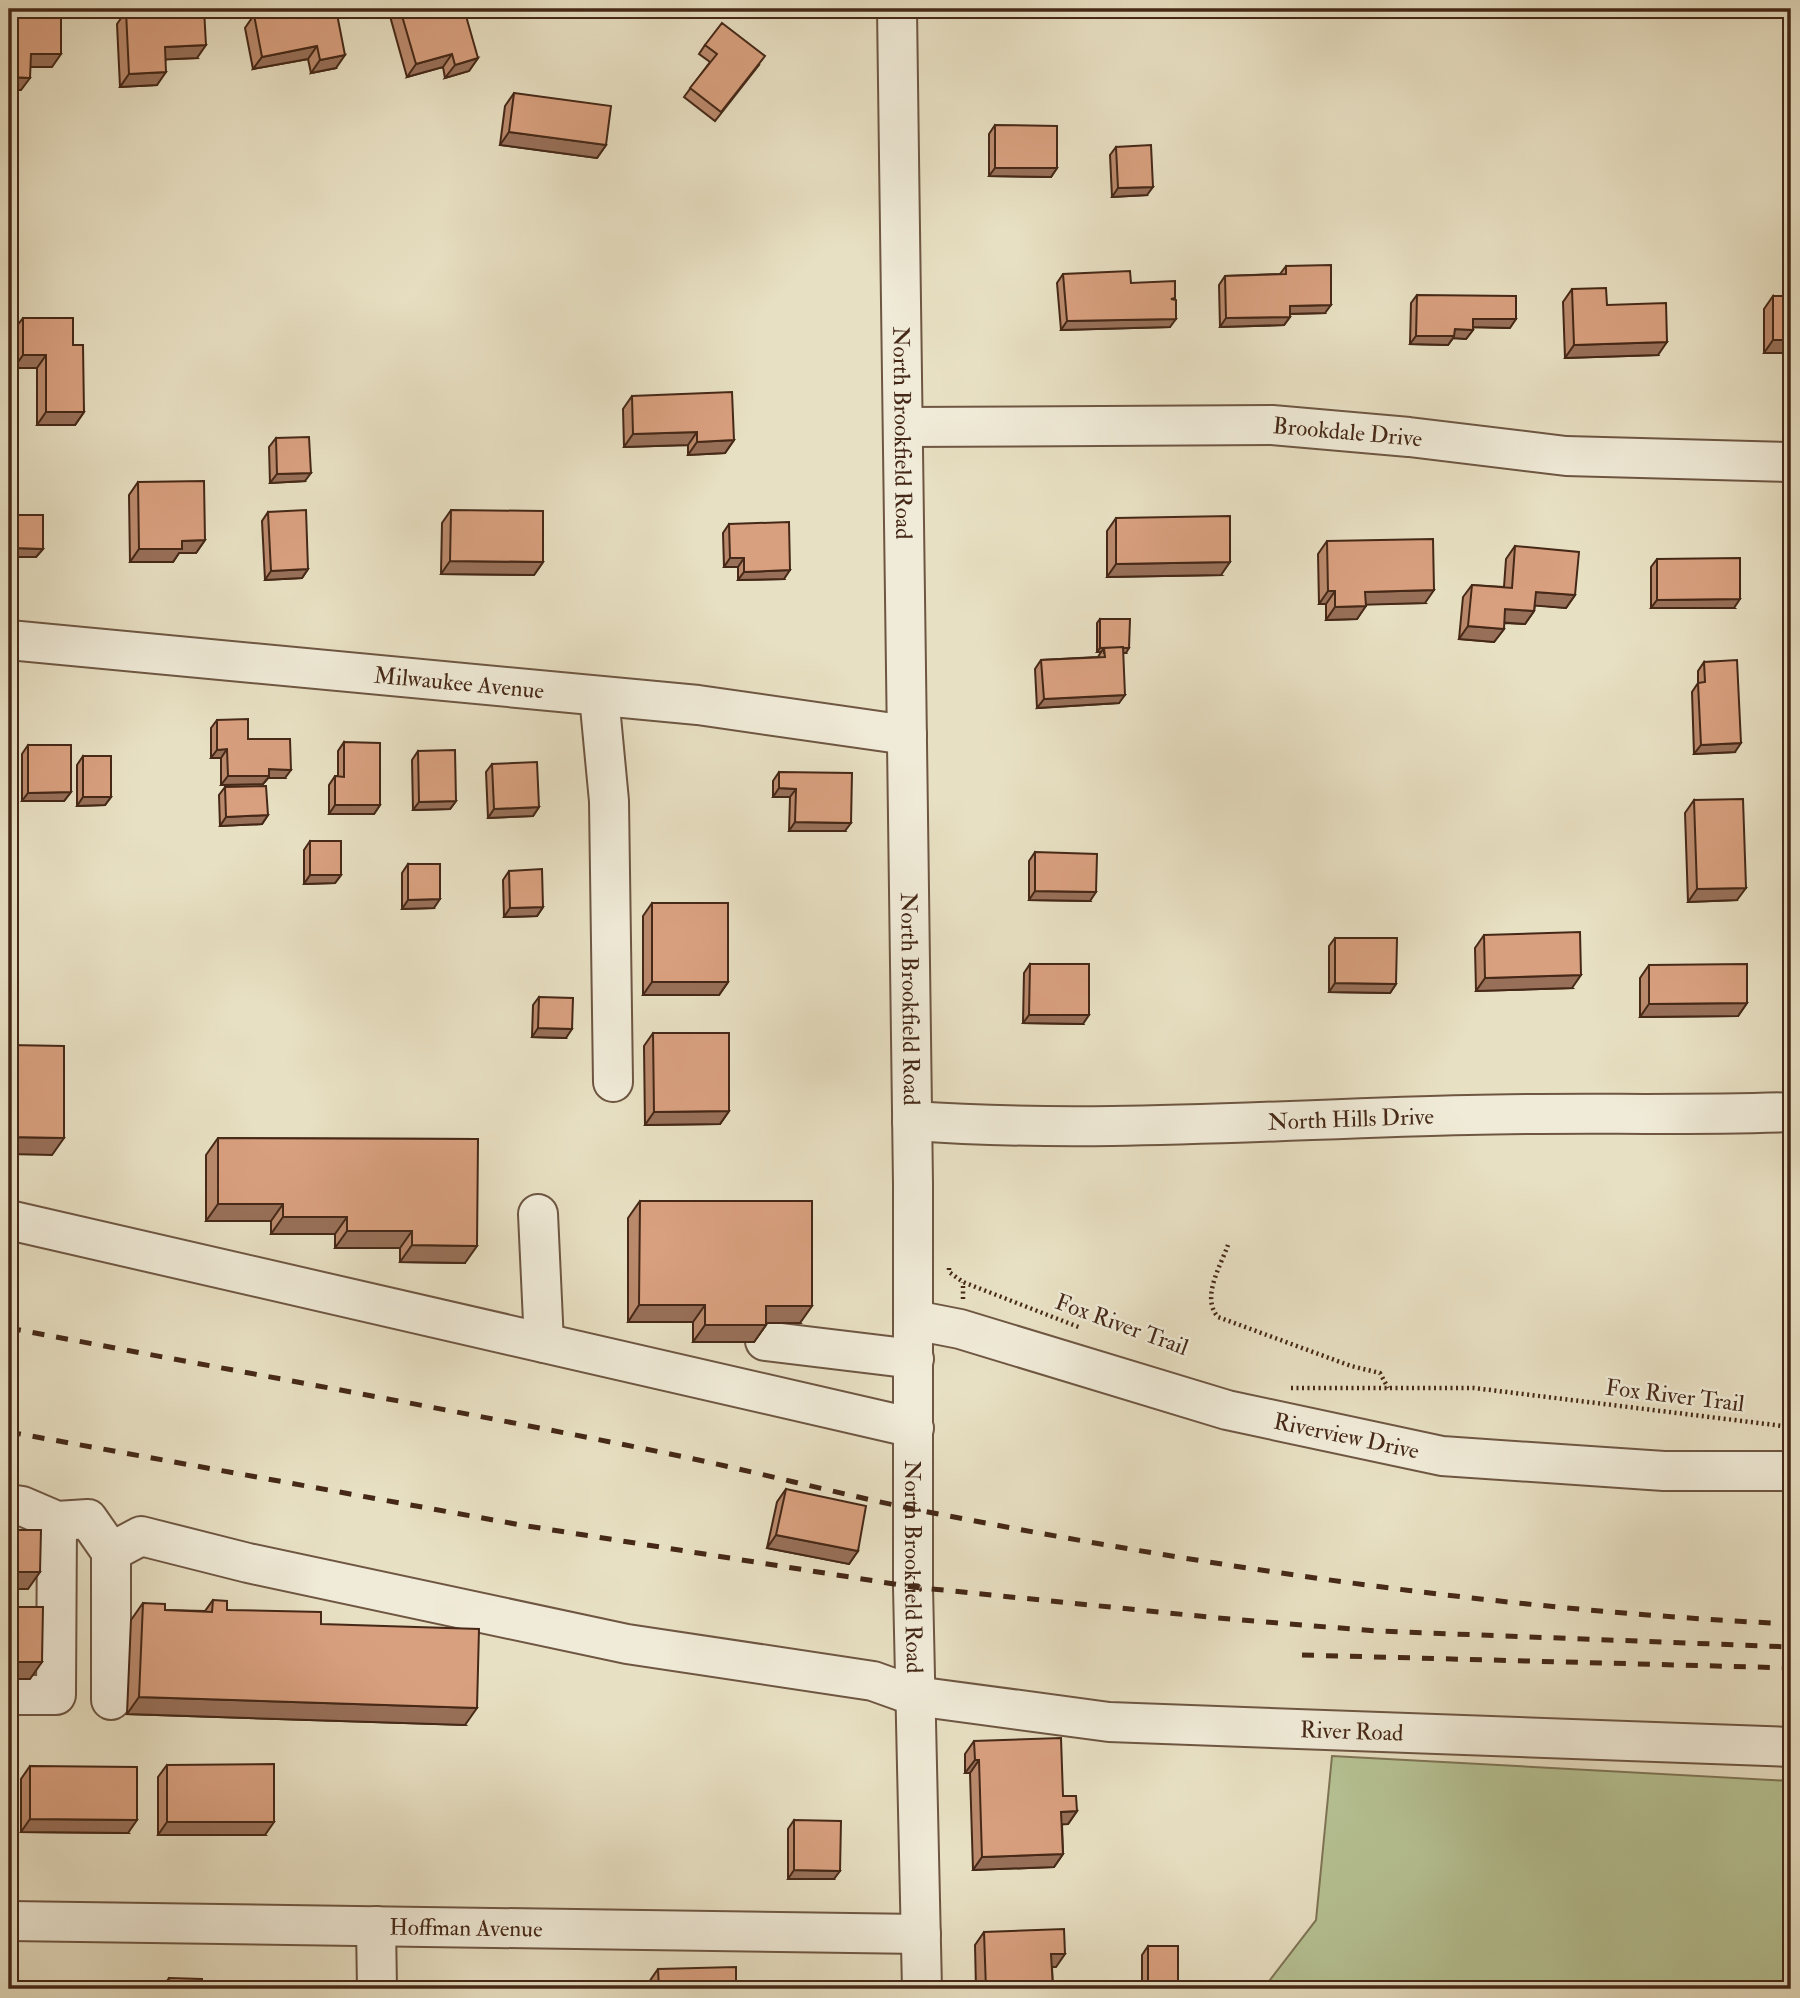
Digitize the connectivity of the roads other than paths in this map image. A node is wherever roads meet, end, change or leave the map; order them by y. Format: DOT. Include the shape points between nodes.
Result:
graph roads {
  1 [pos="897,9"];
  2 [pos="904,427"];
  3 [pos="1791,462"];
  4 [pos="9,640"];
  5 [pos="599,695"];
  6 [pos="907,735"];
  7 [pos="613,1082"];
  8 [pos="1791,1112"];
  9 [pos="912,1121"];
  10 [pos="538,1214"];
  11 [pos="9,1220"];
  12 [pos="914,1320"];
  13 [pos="765,1341"];
  14 [pos="544,1343"];
  15 [pos="914,1359"];
  16 [pos="914,1428"];
  17 [pos="1791,1471"];
  18 [pos="9,1504"];
  19 [pos="57,1521"];
  20 [pos="111,1552"];
  21 [pos="9,1695"];
  22 [pos="915,1696"];
  23 [pos="111,1700"];
  24 [pos="1791,1747"];
  25 [pos="9,1921"];
  26 [pos="376,1926"];
  27 [pos="921,1934"];
  28 [pos="377,1989"];
  29 [pos="922,1989"];
  1 -- 2 [label="street, North Brookfield Road"];
  2 -- 3 [label="street, Brookdale Drive" via="1272,425 1566,456"];
  2 -- 6 [label="street, North Brookfield Road"];
  4 -- 5 [label="street, Milwaukee Avenue"];
  5 -- 6 [label="street, Milwaukee Avenue"];
  5 -- 7 [label="street" via="610,801"];
  6 -- 9 [label="street, North Brookfield Road"];
  8 -- 9 [label="street, North Hills Drive" via="1470,1114 1136,1126"];
  9 -- 12 [label="street, North Brookfield Road"];
  10 -- 14 [label="street"];
  11 -- 14 [label="street"];
  12 -- 15 [label="street, North Brookfield Road"];
  12 -- 17 [label="street, Riverview Drive" via="960,1329 1227,1410 1429,1453 1664,1471"];
  13 -- 15 [label="street"];
  14 -- 16 [label="street"];
  15 -- 16 [label="street, North Brookfield Road"];
  16 -- 22 [label="street, North Brookfield Road"];
  18 -- 19 [label="street"];
  19 -- 20 [label="street" via="88,1519"];
  19 -- 21 [label="street" via="39,1608 56,1695"];
  20 -- 22 [label="street, River Road" via="141,1536 627,1644 873,1681"];
  20 -- 23 [label="street"];
  22 -- 24 [label="street, River Road" via="1109,1722"];
  22 -- 27 [label="street, North Brookfield Road"];
  25 -- 26 [label="street, Hoffman Avenue"];
  26 -- 27 [label="street, Hoffman Avenue"];
  26 -- 28 [label="street"];
  27 -- 29 [label="street, North Brookfield Road"];
}
